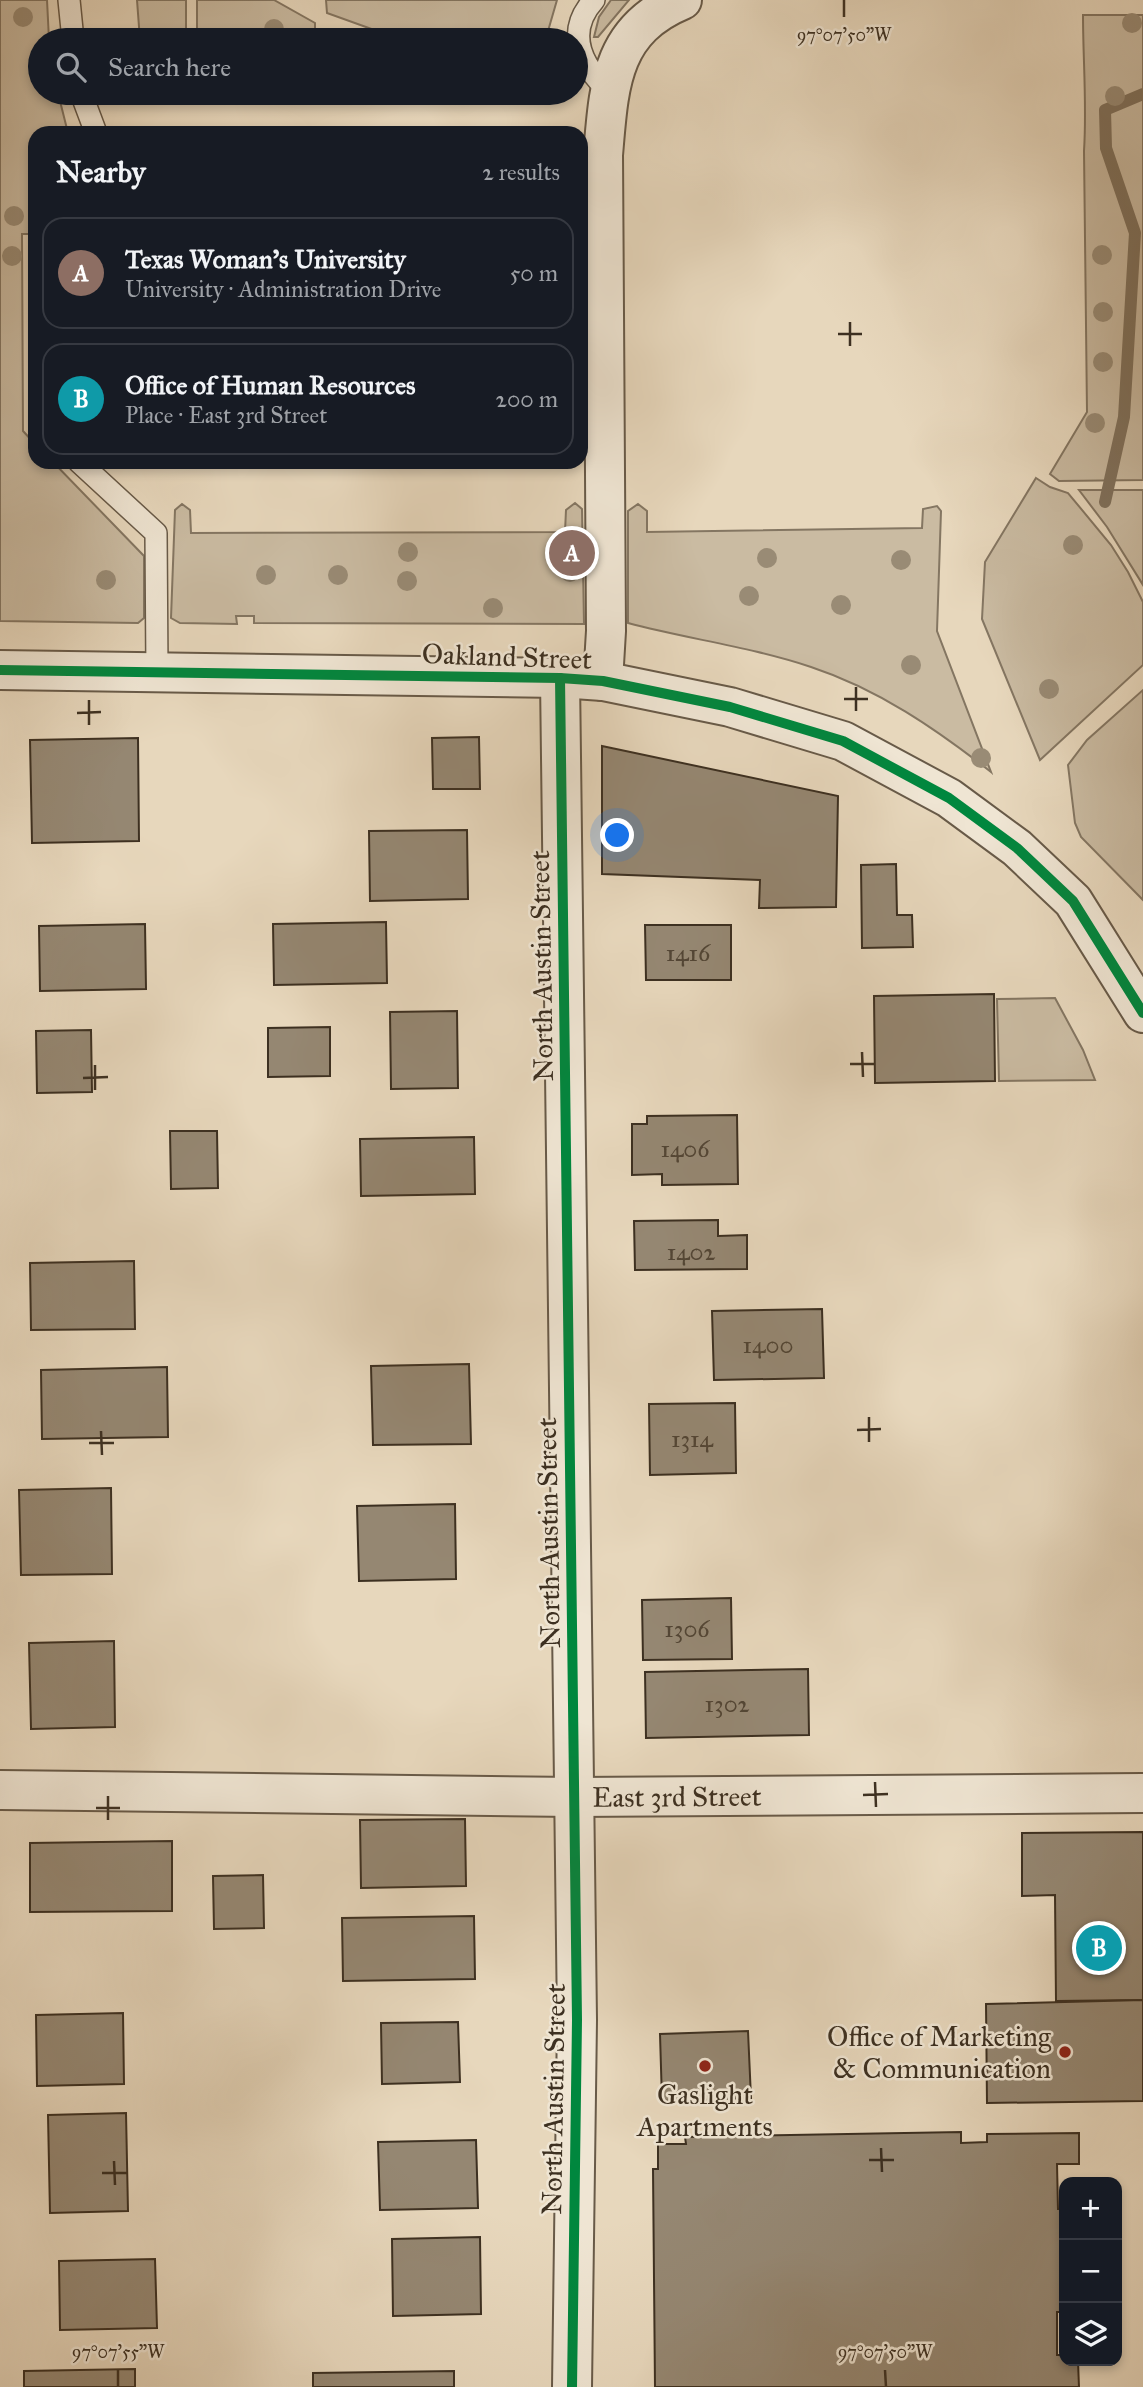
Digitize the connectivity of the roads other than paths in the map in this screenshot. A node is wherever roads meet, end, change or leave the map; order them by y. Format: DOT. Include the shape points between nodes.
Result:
graph roads {
  1 [pos="69,0"];
  2 [pos="594,0"];
  3 [pos="682,0"];
  4 [pos="72,28"];
  5 [pos="581,28"];
  6 [pos="588,69"];
  7 [pos="609,91"];
  8 [pos="86,105"];
  9 [pos="93,126"];
  10 [pos="87,469"];
  11 [pos="0,670"];
  12 [pos="158,671"];
  13 [pos="561,678"];
  14 [pos="603,681"];
  15 [pos="1143,1013"];
  16 [pos="0,1790"];
  17 [pos="1143,1793"];
  18 [pos="575,1797"];
  19 [pos="572,2387"];
  1 -- 4 [label="lane"];
  2 -- 5 [label="lane"];
  3 -- 7 [label="street" via="642,23 622,49"];
  6 -- 7 [label="lane"];
  7 -- 14 [label="street" via="603,155"];
  8 -- 9 [label="lane"];
  10 -- 12 [label="lane" via="156,533"];
  11 -- 12 [label="street, Oakland Street"];
  12 -- 13 [label="street, Oakland Street"];
  13 -- 14 [label="street, Oakland Street"];
  13 -- 18 [label="street, North Austin Street"];
  14 -- 15 [label="street, Oakland Street" via="730,707 844,741 949,798 1017,848 1073,901"];
  16 -- 18 [label="street, East 3rd Street"];
  17 -- 18 [label="street, East 3rd Street"];
  18 -- 19 [label="street, North Austin Street"];
}
